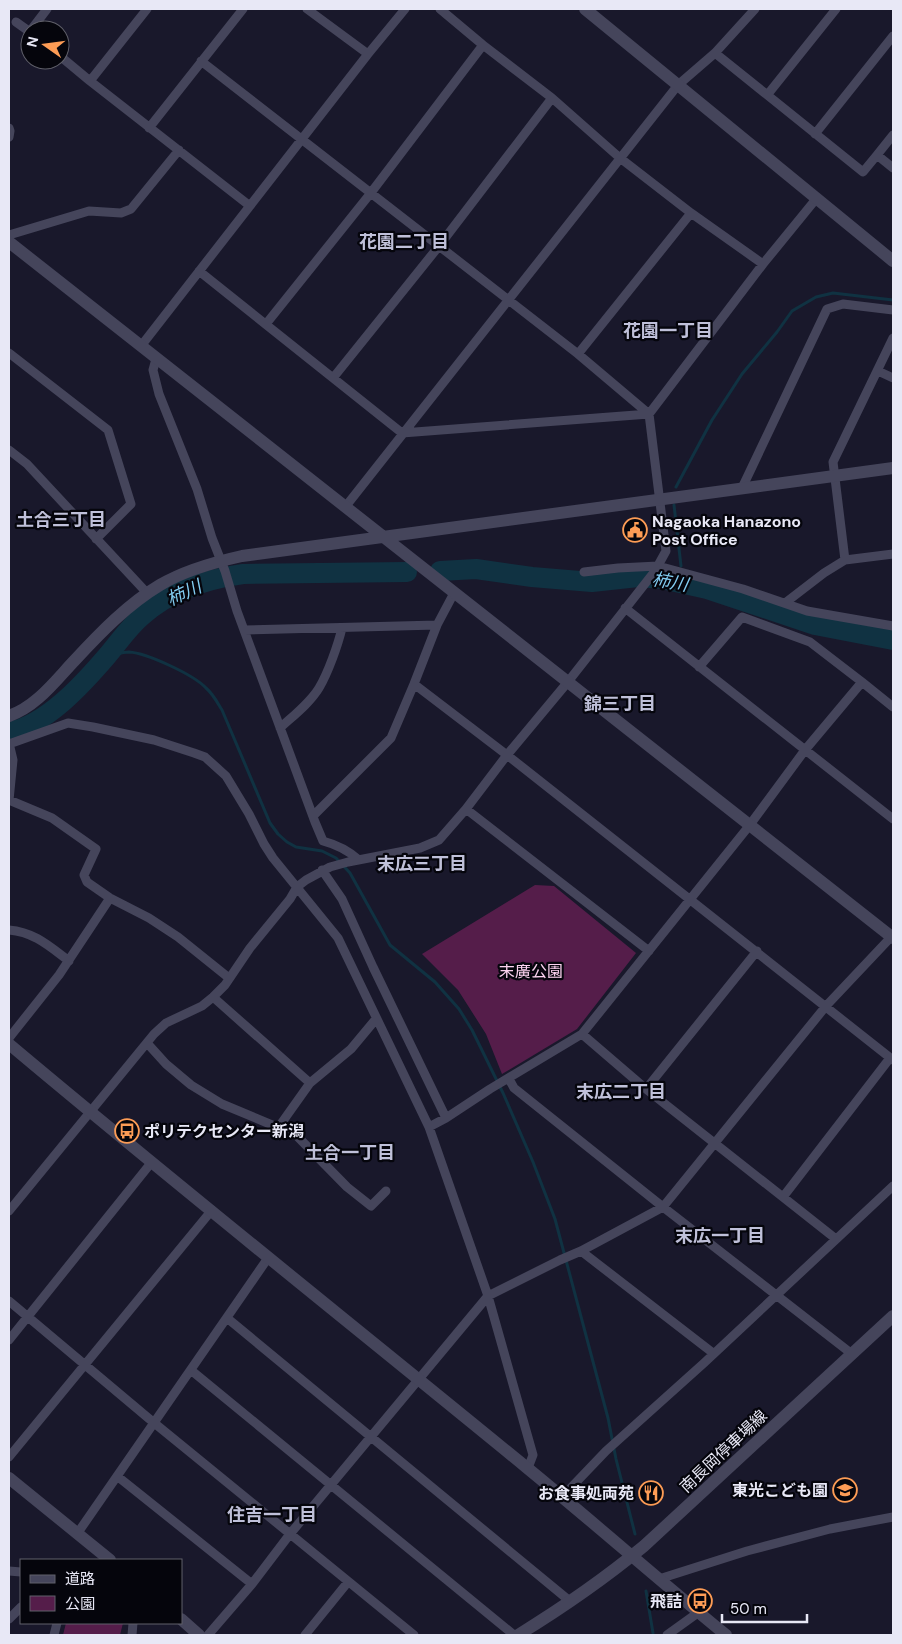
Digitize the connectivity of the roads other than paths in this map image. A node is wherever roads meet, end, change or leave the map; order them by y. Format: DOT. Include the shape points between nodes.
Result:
graph roads {
  1 [pos="47,9"];
  2 [pos="147,9"];
  3 [pos="243,9"];
  4 [pos="307,9"];
  5 [pos="405,9"];
  6 [pos="440,9"];
  7 [pos="585,9"];
  8 [pos="755,9"];
  9 [pos="836,9"];
  10 [pos="38,20"];
  11 [pos="16,22"];
  12 [pos="20,25"];
  13 [pos="893,36"];
  14 [pos="483,45"];
  15 [pos="716,53"];
  16 [pos="368,54"];
  17 [pos="201,61"];
  18 [pos="70,64"];
  19 [pos="90,81"];
  20 [pos="678,85"];
  21 [pos="768,94"];
  22 [pos="552,98"];
  23 [pos="9,128"];
  24 [pos="149,128"];
  25 [pos="815,134"];
  26 [pos="893,135"];
  27 [pos="9,137"];
  28 [pos="302,140"];
  29 [pos="179,150"];
  30 [pos="877,155"];
  31 [pos="620,158"];
  32 [pos="893,168"];
  33 [pos="370,194"];
  34 [pos="816,199"];
  35 [pos="250,206"];
  36 [pos="691,213"];
  37 [pos="9,235"];
  38 [pos="9,242"];
  39 [pos="439,246"];
  40 [pos="893,261"];
  41 [pos="763,264"];
  42 [pos="199,272"];
  43 [pos="507,300"];
  44 [pos="893,310"];
  45 [pos="266,324"];
  46 [pos="893,338"];
  47 [pos="141,346"];
  48 [pos="9,353"];
  49 [pos="578,354"];
  50 [pos="156,359"];
  51 [pos="878,371"];
  52 [pos="333,378"];
  53 [pos="893,378"];
  54 [pos="649,414"];
  55 [pos="402,433"];
  56 [pos="9,450"];
  57 [pos="893,468"];
  58 [pos="834,476"];
  59 [pos="742,488"];
  60 [pos="661,499"];
  61 [pos="346,506"];
  62 [pos="381,537"];
  63 [pos="96,540"];
  64 [pos="893,554"];
  65 [pos="845,560"];
  66 [pos="224,566"];
  67 [pos="656,569"];
  68 [pos="584,572"];
  69 [pos="147,593"];
  70 [pos="454,593"];
  71 [pos="785,603"];
  72 [pos="625,608"];
  73 [pos="437,625"];
  74 [pos="893,626"];
  75 [pos="342,628"];
  76 [pos="244,630"];
  77 [pos="700,667"];
  78 [pos="862,682"];
  79 [pos="567,683"];
  80 [pos="414,684"];
  81 [pos="893,707"];
  82 [pos="9,716"];
  83 [pos="280,728"];
  84 [pos="9,743"];
  85 [pos="805,750"];
  86 [pos="507,755"];
  87 [pos="9,800"];
  88 [pos="466,808"];
  89 [pos="313,816"];
  90 [pos="893,819"];
  91 [pos="749,826"];
  92 [pos="359,860"];
  93 [pos="326,869"];
  94 [pos="297,887"];
  95 [pos="110,898"];
  96 [pos="690,899"];
  97 [pos="9,930"];
  98 [pos="893,937"];
  99 [pos="649,951"];
  100 [pos="757,951"];
  101 [pos="69,961"];
  102 [pos="229,978"];
  103 [pos="213,997"];
  104 [pos="826,1006"];
  105 [pos="376,1019"];
  106 [pos="582,1034"];
  107 [pos="9,1038"];
  108 [pos="147,1043"];
  109 [pos="9,1044"];
  110 [pos="892,1059"];
  111 [pos="507,1080"];
  112 [pos="310,1083"];
  113 [pos="646,1089"];
  114 [pos="90,1112"];
  115 [pos="446,1118"];
  116 [pos="429,1127"];
  117 [pos="278,1128"];
  118 [pos="716,1143"];
  119 [pos="151,1163"];
  120 [pos="893,1186"];
  121 [pos="386,1191"];
  122 [pos="783,1197"];
  123 [pos="663,1207"];
  124 [pos="212,1210"];
  125 [pos="9,1211"];
  126 [pos="836,1238"];
  127 [pos="578,1253"];
  128 [pos="268,1258"];
  129 [pos="776,1294"];
  130 [pos="488,1296"];
  131 [pos="9,1301"];
  132 [pos="893,1316"];
  133 [pos="28,1317"];
  134 [pos="227,1318"];
  135 [pos="9,1340"];
  136 [pos="713,1353"];
  137 [pos="852,1354"];
  138 [pos="85,1364"];
  139 [pos="192,1371"];
  140 [pos="419,1381"];
  141 [pos="153,1422"];
  142 [pos="371,1438"];
  143 [pos="9,1457"];
  144 [pos="528,1468"];
  145 [pos="117,1476"];
  146 [pos="9,1478"];
  147 [pos="332,1485"];
  148 [pos="562,1497"];
  149 [pos="893,1517"];
  150 [pos="77,1534"];
  151 [pos="290,1534"];
  152 [pos="632,1556"];
  153 [pos="109,1559"];
  154 [pos="659,1578"];
  155 [pos="348,1582"];
  156 [pos="252,1584"];
  157 [pos="571,1602"];
  158 [pos="20,1608"];
  159 [pos="699,1612"];
  160 [pos="9,1619"];
  161 [pos="182,1620"];
  162 [pos="308,1632"];
  163 [pos="199,1635"];
  164 [pos="208,1635"];
  165 [pos="319,1635"];
  166 [pos="414,1635"];
  167 [pos="514,1635"];
  168 [pos="518,1635"];
  169 [pos="667,1635"];
  170 [pos="726,1635"];
  1 -- 10 [label="street"];
  2 -- 19 [label="street"];
  3 -- 17 [label="street"];
  4 -- 16 [label="street"];
  5 -- 16 [label="street"];
  6 -- 14 [label="street"];
  7 -- 20 [label="street"];
  8 -- 15 [label="street"];
  9 -- 21 [label="street"];
  11 -- 12 [label="street"];
  13 -- 25 [label="street"];
  14 -- 22 [label="street"];
  14 -- 33 [label="street"];
  15 -- 20 [label="street"];
  15 -- 21 [label="street"];
  16 -- 28 [label="street"];
  17 -- 24 [label="street"];
  17 -- 28 [label="street"];
  18 -- 19 [label="street"];
  19 -- 24 [label="street"];
  20 -- 31 [label="street"];
  20 -- 34 [label="street"];
  21 -- 25 [label="street"];
  22 -- 31 [label="street"];
  22 -- 39 [label="street"];
  23 -- 27 [label="street"];
  24 -- 29 [label="street"];
  25 -- 30 [label="street" via="863,172"];
  26 -- 30 [label="street"];
  28 -- 33 [label="street"];
  28 -- 35 [label="street"];
  29 -- 35 [label="street"];
  29 -- 37 [label="street" via="131,209 121,213 89,211"];
  30 -- 32 [label="street"];
  31 -- 36 [label="street"];
  31 -- 43 [label="street"];
  33 -- 39 [label="street"];
  33 -- 45 [label="street"];
  34 -- 40 [label="street"];
  34 -- 41 [label="street"];
  35 -- 42 [label="street"];
  36 -- 41 [label="street"];
  36 -- 49 [label="street"];
  38 -- 47 [label="street"];
  39 -- 43 [label="street"];
  39 -- 52 [label="street"];
  41 -- 54 [label="street"];
  42 -- 45 [label="street"];
  42 -- 47 [label="street"];
  43 -- 49 [label="street"];
  43 -- 55 [label="street"];
  44 -- 59 [label="street" via="843,304 827,308"];
  45 -- 52 [label="street"];
  46 -- 51 [label="street"];
  47 -- 50 [label="street"];
  48 -- 63 [label="street" via="108,430 131,504"];
  49 -- 54 [label="street"];
  50 -- 61 [label="street"];
  50 -- 66 [label="street" via="153,370 160,394"];
  51 -- 53 [label="street"];
  51 -- 58 [label="street" via="833,462"];
  52 -- 55 [label="street"];
  54 -- 55 [label="street"];
  54 -- 60 [label="street"];
  55 -- 61 [label="street"];
  56 -- 63 [label="street" via="27,464"];
  57 -- 58 [label="street"];
  58 -- 59 [label="street"];
  58 -- 65 [label="street"];
  59 -- 60 [label="street"];
  60 -- 62 [label="street"];
  60 -- 67 [label="street" via="666,552"];
  61 -- 62 [label="street"];
  62 -- 66 [label="street" via="242,556"];
  62 -- 70 [label="street"];
  63 -- 69 [label="street"];
  64 -- 65 [label="street"];
  65 -- 71 [label="street"];
  66 -- 69 [label="street" via="172,578"];
  66 -- 76 [label="street"];
  67 -- 68 [label="street" via="618,568"];
  67 -- 71 [label="street" via="743,589"];
  67 -- 72 [label="street"];
  69 -- 82 [label="street" via="108,626 40,697"];
  70 -- 73 [label="street"];
  70 -- 79 [label="street"];
  71 -- 74 [label="street" via="807,611"];
  72 -- 77 [label="street"];
  72 -- 79 [label="street"];
  73 -- 75 [label="street"];
  73 -- 80 [label="street"];
  75 -- 76 [label="street"];
  75 -- 83 [label="street" via="319,689"];
  76 -- 83 [label="street"];
  77 -- 78 [label="street" via="742,617 810,642"];
  77 -- 85 [label="street"];
  78 -- 81 [label="street"];
  78 -- 85 [label="street"];
  79 -- 86 [label="street"];
  79 -- 91 [label="street"];
  80 -- 86 [label="street"];
  80 -- 89 [label="street" via="391,738"];
  83 -- 89 [label="street"];
  84 -- 87 [label="street" via="14,760"];
  84 -- 94 [label="street" via="68,723 154,740 204,757 226,776 264,844"];
  85 -- 90 [label="street"];
  85 -- 91 [label="street"];
  86 -- 88 [label="street"];
  86 -- 96 [label="street"];
  87 -- 95 [label="street" via="52,818 96,849 84,875 87,882"];
  88 -- 92 [label="street" via="439,840 420,848"];
  88 -- 99 [label="street"];
  89 -- 92 [label="street" via="323,841 348,850"];
  91 -- 96 [label="street"];
  91 -- 98 [label="street"];
  92 -- 93 [label="street"];
  93 -- 94 [label="street"];
  93 -- 115 [label="street"];
  94 -- 102 [label="street"];
  94 -- 105 [label="street" via="338,938"];
  95 -- 101 [label="street"];
  95 -- 102 [label="street" via="178,937"];
  96 -- 99 [label="street"];
  96 -- 100 [label="street"];
  97 -- 101 [label="street" via="32,935"];
  98 -- 104 [label="street"];
  99 -- 106 [label="street"];
  100 -- 104 [label="street"];
  100 -- 113 [label="street"];
  101 -- 107 [label="street"];
  102 -- 103 [label="street"];
  103 -- 108 [label="street" via="202,1006 166,1023"];
  103 -- 112 [label="street"];
  104 -- 110 [label="street"];
  104 -- 118 [label="street"];
  105 -- 112 [label="street" via="351,1049"];
  105 -- 116 [label="street"];
  106 -- 111 [label="street"];
  106 -- 113 [label="street"];
  108 -- 114 [label="street"];
  108 -- 117 [label="street" via="191,1085 222,1104"];
  109 -- 114 [label="street"];
  110 -- 122 [label="street"];
  111 -- 115 [label="street"];
  111 -- 123 [label="street"];
  112 -- 117 [label="street"];
  113 -- 118 [label="street"];
  114 -- 119 [label="street"];
  114 -- 125 [label="street"];
  115 -- 116 [label="street"];
  116 -- 130 [label="street"];
  117 -- 121 [label="street" via="296,1135 371,1206"];
  118 -- 122 [label="street"];
  118 -- 123 [label="street"];
  119 -- 124 [label="street"];
  119 -- 133 [label="street"];
  120 -- 126 [label="street"];
  122 -- 126 [label="street"];
  123 -- 127 [label="street"];
  123 -- 129 [label="street"];
  124 -- 128 [label="street"];
  124 -- 138 [label="street"];
  126 -- 129 [label="street"];
  127 -- 130 [label="street"];
  127 -- 136 [label="street"];
  128 -- 134 [label="street"];
  128 -- 140 [label="street"];
  129 -- 136 [label="street"];
  129 -- 137 [label="street"];
  130 -- 140 [label="street"];
  130 -- 144 [label="street" via="533,1455"];
  131 -- 133 [label="street"];
  132 -- 137 [label="street, 南長岡停車場線"];
  133 -- 135 [label="street"];
  133 -- 138 [label="street"];
  134 -- 139 [label="street"];
  134 -- 142 [label="street"];
  136 -- 148 [label="street" via="618,1440"];
  137 -- 152 [label="street, 南長岡停車場線"];
  138 -- 141 [label="street"];
  138 -- 143 [label="street"];
  139 -- 141 [label="street"];
  139 -- 147 [label="street"];
  140 -- 142 [label="street"];
  140 -- 144 [label="street"];
  141 -- 145 [label="street"];
  141 -- 151 [label="street"];
  142 -- 147 [label="street"];
  142 -- 157 [label="street"];
  144 -- 148 [label="street"];
  145 -- 150 [label="street"];
  145 -- 156 [label="street"];
  146 -- 150 [label="street"];
  147 -- 151 [label="street"];
  147 -- 167 [label="street"];
  148 -- 152 [label="street"];
  149 -- 154 [label="street" via="830,1529"];
  150 -- 153 [label="street"];
  151 -- 155 [label="street"];
  151 -- 156 [label="street"];
  152 -- 154 [label="street"];
  152 -- 157 [label="street, 南長岡停車場線"];
  154 -- 159 [label="street"];
  155 -- 162 [label="street"];
  155 -- 166 [label="street"];
  156 -- 164 [label="street"];
  157 -- 168 [label="street, 南長岡停車場線"];
  158 -- 160 [label="street"];
  159 -- 169 [label="street"];
  159 -- 170 [label="street"];
  161 -- 163 [label="street"];
  162 -- 165 [label="street"];
}
